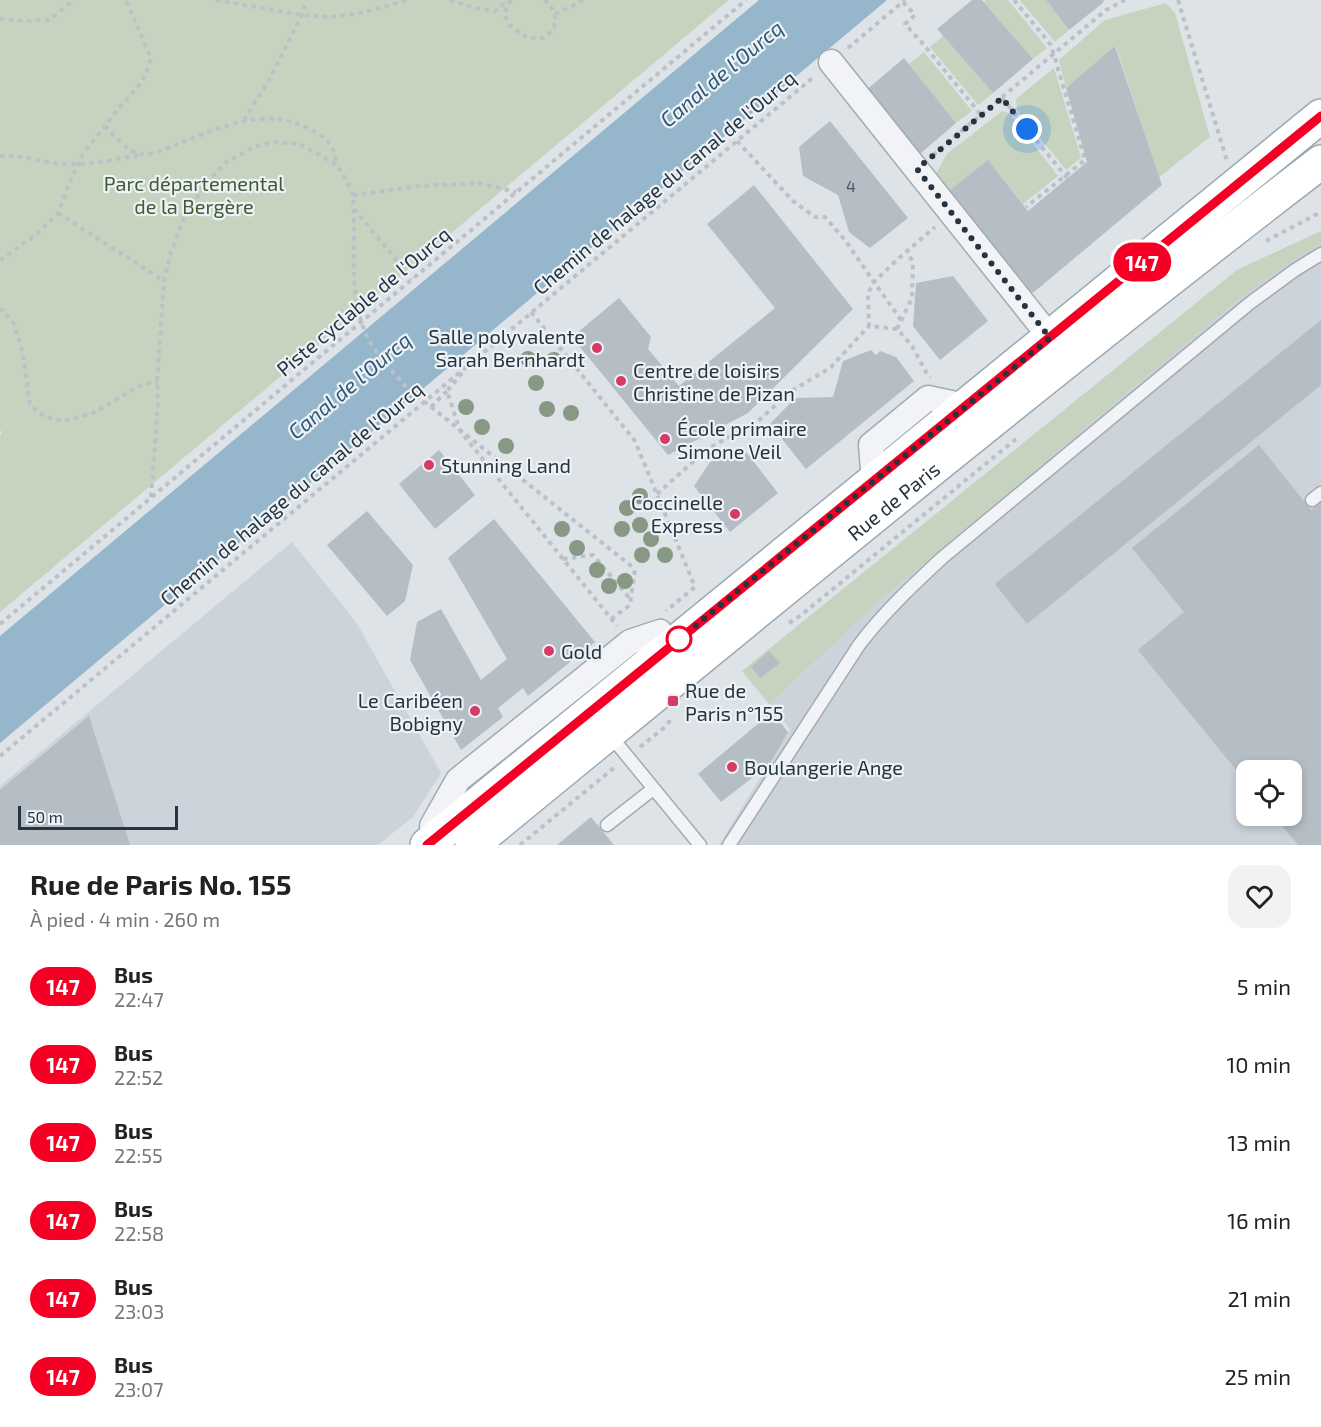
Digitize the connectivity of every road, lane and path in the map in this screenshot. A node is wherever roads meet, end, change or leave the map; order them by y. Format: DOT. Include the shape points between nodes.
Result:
graph roads {
  1 [pos="74,0"];
  2 [pos="126,0"];
  3 [pos="216,0"];
  4 [pos="306,0"];
  5 [pos="408,0"];
  6 [pos="450,0"];
  7 [pos="509,0"];
  8 [pos="544,0"];
  9 [pos="582,0"];
  10 [pos="746,0"];
  11 [pos="1014,0"];
  12 [pos="1125,0"];
  13 [pos="1178,0"];
  14 [pos="904,1"];
  15 [pos="555,14"];
  16 [pos="302,15"];
  17 [pos="0,19"];
  18 [pos="1053,55"];
  19 [pos="831,62"];
  20 [pos="1002,98"];
  21 [pos="981,115"];
  22 [pos="1321,116"];
  23 [pos="244,120"];
  24 [pos="105,126"];
  25 [pos="737,141"];
  26 [pos="147,154"];
  27 [pos="0,156"];
  28 [pos="1321,162"];
  29 [pos="78,163"];
  30 [pos="337,165"];
  31 [pos="917,169"];
  32 [pos="1066,177"];
  33 [pos="1233,188"];
  34 [pos="517,192"];
  35 [pos="353,195"];
  36 [pos="1026,207"];
  37 [pos="354,208"];
  38 [pos="1321,212"];
  39 [pos="58,213"];
  40 [pos="952,213"];
  41 [pos="1263,242"];
  42 [pos="907,251"];
  43 [pos="1321,255"];
  44 [pos="0,260"];
  45 [pos="412,279"];
  46 [pos="164,281"];
  47 [pos="874,282"];
  48 [pos="0,308"];
  49 [pos="531,312"];
  50 [pos="901,320"];
  51 [pos="869,326"];
  52 [pos="897,329"];
  53 [pos="1050,338"];
  54 [pos="468,365"];
  55 [pos="926,372"];
  56 [pos="157,382"];
  57 [pos="447,391"];
  58 [pos="430,407"];
  59 [pos="657,494"];
  60 [pos="151,498"];
  61 [pos="562,559"];
  62 [pos="631,600"];
  63 [pos="663,615"];
  64 [pos="611,619"];
  65 [pos="0,624"];
  66 [pos="630,642"];
  67 [pos="671,645"];
  68 [pos="608,733"];
  69 [pos="0,756"];
  70 [pos="653,789"];
  71 [pos="607,825"];
  72 [pos="429,836"];
  73 [pos="472,845"];
  74 [pos="700,845"];
  75 [pos="729,845"];
  1 -- 17 [label="path" via="49,20"];
  2 -- 24 [label="path" via="151,58 137,88"];
  3 -- 16 [label="path"];
  4 -- 16 [label="path"];
  5 -- 16 [label="path" via="361,13"];
  6 -- 7 [label="path" via="495,11"];
  7 -- 15 [label="path" via="504,13 509,25 527,38 544,38 554,27"];
  8 -- 15 [label="path"];
  9 -- 15 [label="path"];
  10 -- 34 [label="path, Piste cyclable de l'Ourcq"];
  11 -- 18 [label="path" via="1051,45"];
  12 -- 18 [label="path" via="1106,10"];
  13 -- 33 [label="path"];
  14 -- 19 [label="path, Chemin de halage du canal de l'Ourcq"];
  14 -- 21 [label="path" via="915,15 905,24"];
  16 -- 23 [label="path"];
  18 -- 20 [label="path"];
  18 -- 32 [label="path" via="1084,160"];
  19 -- 25 [label="path, Chemin de halage du canal de l'Ourcq"];
  19 -- 31 [label="street"];
  20 -- 21 [label="path"];
  20 -- 32 [label="path"];
  21 -- 31 [label="path"];
  22 -- 33 [label="main road, Rue de Paris"];
  23 -- 26 [label="path"];
  23 -- 30 [label="path" via="278,118 314,131 332,146"];
  24 -- 26 [label="path" via="134,153"];
  24 -- 29 [label="path"];
  25 -- 47 [label="path" via="793,201 815,217 825,217"];
  25 -- 49 [label="path, Chemin de halage du canal de l'Ourcq"];
  26 -- 29 [label="path"];
  27 -- 29 [label="path"];
  28 -- 68 [label="main road, Rue de Paris" via="1181,270"];
  29 -- 39 [label="path"];
  30 -- 35 [label="path"];
  30 -- 46 [label="path" via="300,144 274,142 254,147 225,163 203,187 184,218"];
  31 -- 40 [label="street"];
  32 -- 36 [label="path"];
  33 -- 53 [label="main road, Rue de Paris"];
  34 -- 35 [label="path" via="479,183"];
  34 -- 45 [label="path, Piste cyclable de l'Ourcq"];
  35 -- 37 [label="path"];
  37 -- 45 [label="path"];
  37 -- 58 [label="path, bridge" via="354,299 361,323 381,359"];
  38 -- 41 [label="path"];
  39 -- 44 [label="path" via="37,234"];
  39 -- 46 [label="path"];
  40 -- 42 [label="path"];
  40 -- 53 [label="street"];
  42 -- 47 [label="path"];
  42 -- 50 [label="path" via="913,263 912,298"];
  43 -- 75 [label="lane" via="1250,303 900,596 859,645"];
  45 -- 60 [label="path, Piste cyclable de l'Ourcq"];
  46 -- 56 [label="path"];
  47 -- 50 [label="path"];
  47 -- 51 [label="path" via="868,292"];
  48 -- 56 [label="path" via="14,324 23,354 30,405 45,417 63,421 91,414 143,384"];
  49 -- 54 [label="path, Chemin de halage du canal de l'Ourcq"];
  49 -- 59 [label="path" via="635,441"];
  50 -- 52 [label="path"];
  51 -- 52 [label="path"];
  51 -- 59 [label="path" via="830,368 793,390 759,420 706,450"];
  52 -- 55 [label="path"];
  53 -- 67 [label="main road, Rue de Paris"];
  54 -- 57 [label="path"];
  54 -- 69 [label="path, Chemin de halage du canal de l'Ourcq"];
  56 -- 60 [label="path"];
  57 -- 58 [label="path"];
  57 -- 61 [label="path" via="460,431"];
  58 -- 62 [label="path, bridge" via="635,569"];
  59 -- 63 [label="path" via="695,587"];
  60 -- 65 [label="path, Piste cyclable de l'Ourcq"];
  61 -- 62 [label="path" via="593,555"];
  61 -- 64 [label="path"];
  62 -- 64 [label="path"];
  64 -- 66 [label="path"];
  66 -- 67 [label="street" via="660,632"];
  66 -- 72 [label="street" via="458,780"];
  67 -- 72 [label="main road, Rue de Paris"];
  68 -- 70 [label="lane"];
  68 -- 73 [label="main road, Rue de Paris"];
  70 -- 71 [label="lane"];
  70 -- 74 [label="lane"];
}
